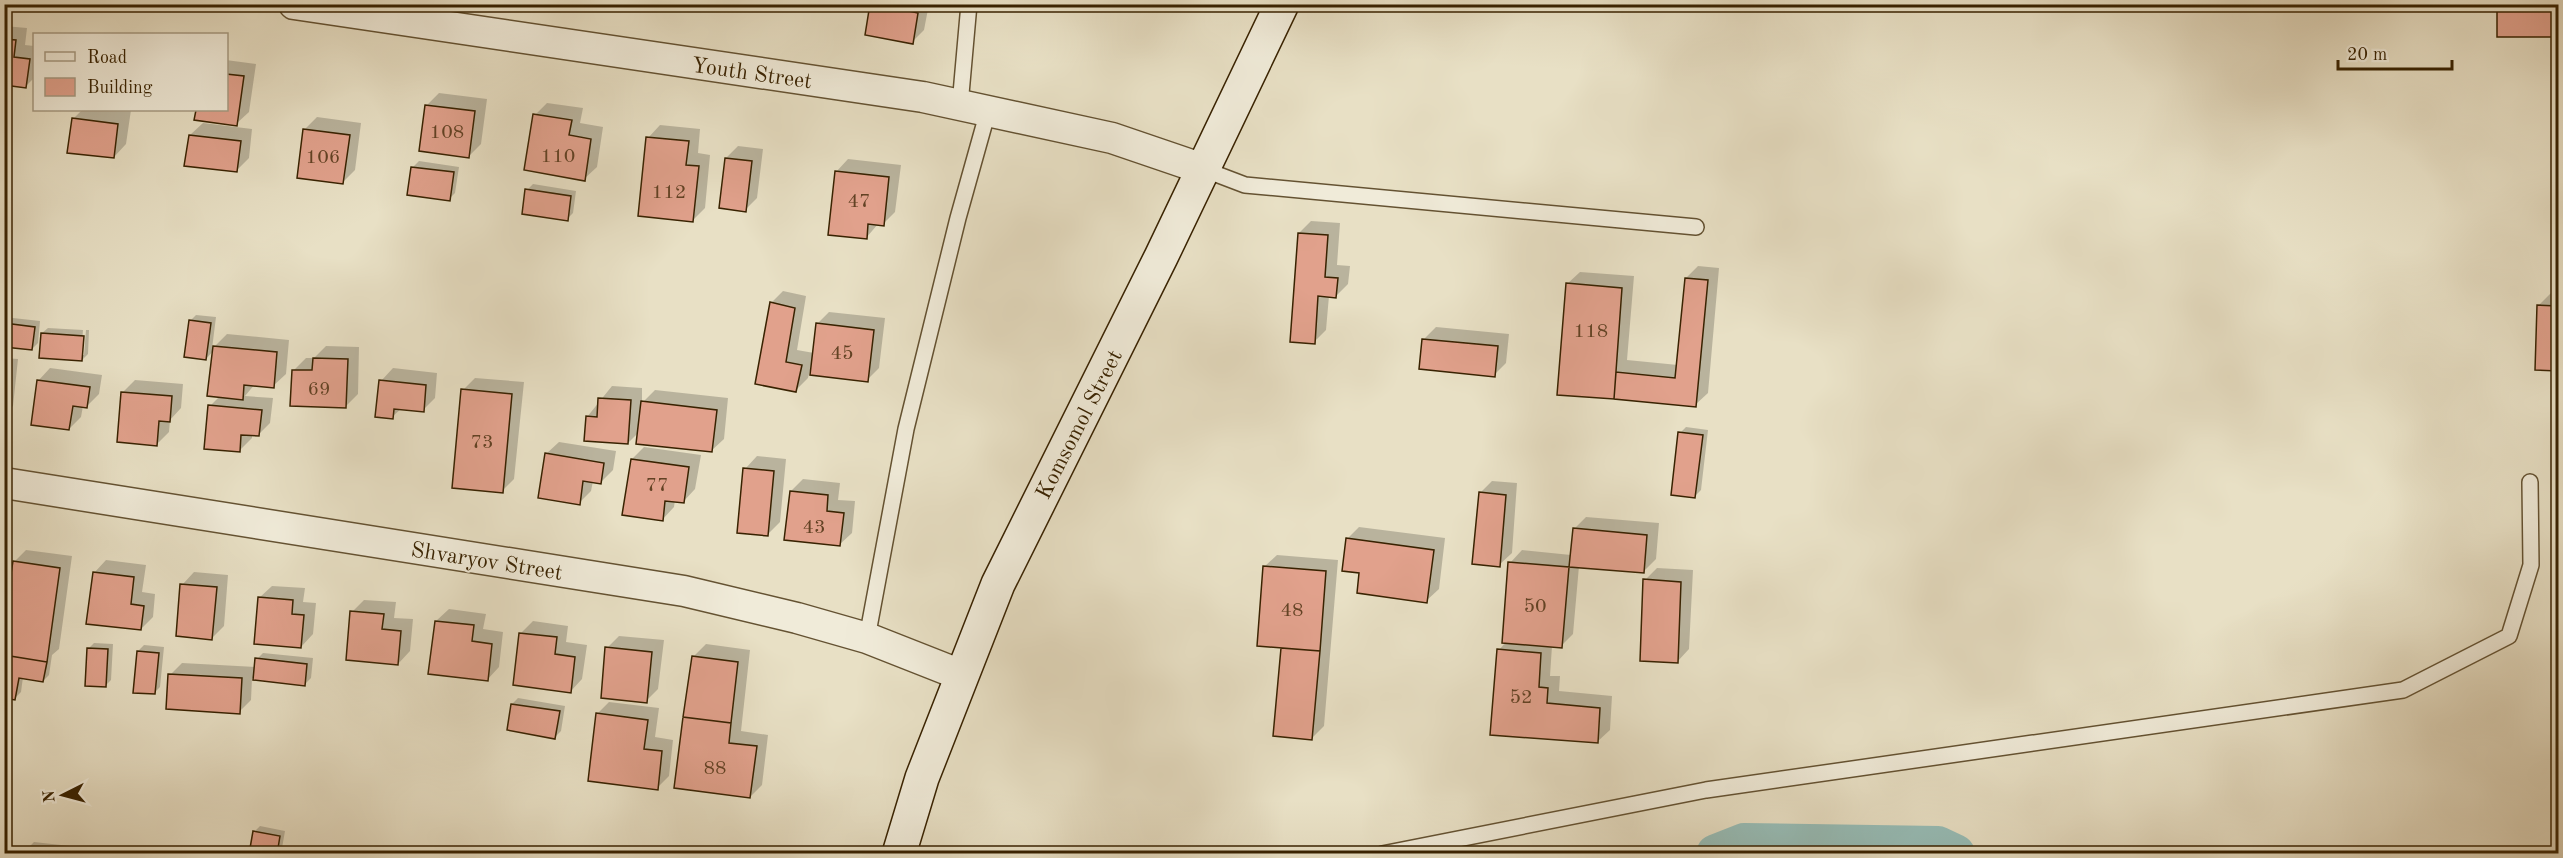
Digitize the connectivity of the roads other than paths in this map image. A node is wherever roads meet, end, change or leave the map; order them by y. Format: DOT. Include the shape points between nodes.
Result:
graph roads {
  1 [pos="294,4"];
  2 [pos="969,4"];
  3 [pos="1282,4"];
  4 [pos="974,108"];
  5 [pos="1203,169"];
  6 [pos="1696,227"];
  7 [pos="2530,482"];
  8 [pos="4,483"];
  9 [pos="867,638"];
  10 [pos="961,675"];
  11 [pos="899,854"];
  12 [pos="1382,854"];
  1 -- 4 [label="street, Youth Street"];
  2 -- 4 [label="lane"];
  3 -- 5 [label="main road, Komsomol Street"];
  4 -- 5 [label="street, Youth Street" via="1112,138"];
  4 -- 9 [label="lane" via="958,218 906,429"];
  5 -- 6 [label="lane" via="1245,185"];
  5 -- 10 [label="main road, Komsomol Street" via="998,584"];
  7 -- 12 [label="lane" via="2531,565 2509,636 2403,690 1706,790"];
  8 -- 9 [label="street, Shvaryov Street" via="684,591"];
  9 -- 10 [label="street, Shvaryov Street"];
  10 -- 11 [label="main road, Komsomol Street" via="922,778"];
}
